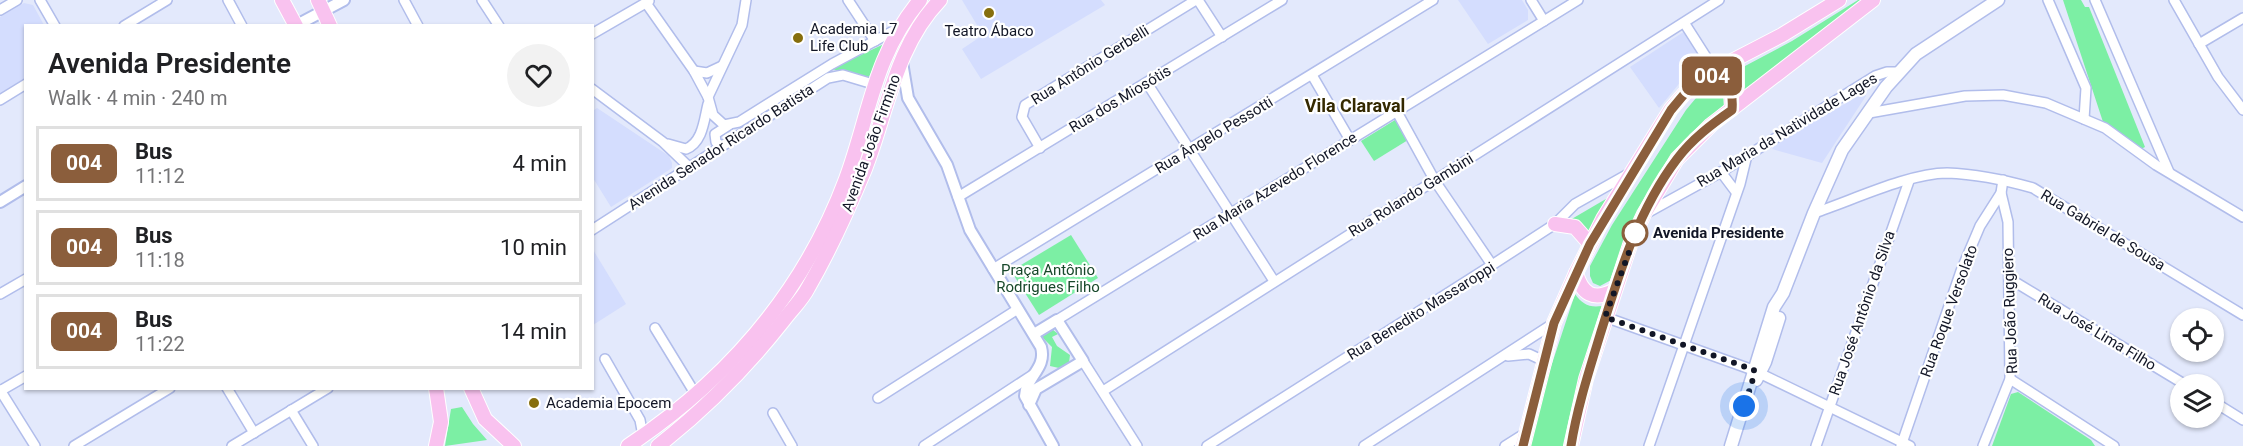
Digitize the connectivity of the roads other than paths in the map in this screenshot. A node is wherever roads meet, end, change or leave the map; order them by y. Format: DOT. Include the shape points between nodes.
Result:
graph roads {
  1 [pos="16,0"];
  2 [pos="40,0"];
  3 [pos="167,0"];
  4 [pos="228,0"];
  5 [pos="282,0"];
  6 [pos="344,0"];
  7 [pos="404,0"];
  8 [pos="482,0"];
  9 [pos="746,0"];
  10 [pos="848,0"];
  11 [pos="920,0"];
  12 [pos="940,0"];
  13 [pos="1197,0"];
  14 [pos="1282,0"];
  15 [pos="1433,0"];
  16 [pos="1531,0"];
  17 [pos="1578,0"];
  18 [pos="1719,0"];
  19 [pos="1839,0"];
  20 [pos="1873,0"];
  21 [pos="1998,0"];
  22 [pos="2048,0"];
  23 [pos="2095,0"];
  24 [pos="2174,0"];
  25 [pos="649,2"];
  26 [pos="320,5"];
  27 [pos="0,10"];
  28 [pos="2243,18"];
  29 [pos="1544,21"];
  30 [pos="55,24"];
  31 [pos="127,24"];
  32 [pos="241,24"];
  33 [pos="301,24"];
  34 [pos="329,24"];
  35 [pos="417,24"];
  36 [pos="498,24"];
  37 [pos="1685,24"];
  38 [pos="897,29"];
  39 [pos="594,33"];
  40 [pos="1222,37"];
  41 [pos="875,41"];
  42 [pos="2199,44"];
  43 [pos="902,56"];
  44 [pos="724,64"];
  45 [pos="694,70"];
  46 [pos="1898,72"];
  47 [pos="1709,74"];
  48 [pos="1312,75"];
  49 [pos="853,78"];
  50 [pos="1147,83"];
  51 [pos="24,85"];
  52 [pos="594,90"];
  53 [pos="891,90"];
  54 [pos="871,91"];
  55 [pos="908,98"];
  56 [pos="0,100"];
  57 [pos="708,100"];
  58 [pos="2239,100"];
  59 [pos="1732,110"];
  60 [pos="2243,110"];
  61 [pos="1397,112"];
  62 [pos="1869,113"];
  63 [pos="2084,119"];
  64 [pos="729,125"];
  65 [pos="1350,140"];
  66 [pos="663,142"];
  67 [pos="721,146"];
  68 [pos="1040,148"];
  69 [pos="1190,149"];
  70 [pos="1747,155"];
  71 [pos="689,166"];
  72 [pos="1632,172"];
  73 [pos="1721,172"];
  74 [pos="2169,172"];
  75 [pos="2003,180"];
  76 [pos="1435,181"];
  77 [pos="1909,181"];
  78 [pos="1661,183"];
  79 [pos="24,187"];
  80 [pos="1736,192"];
  81 [pos="2001,193"];
  82 [pos="1679,195"];
  83 [pos="958,198"];
  84 [pos="0,202"];
  85 [pos="1230,213"];
  86 [pos="1814,213"];
  87 [pos="1644,214"];
  88 [pos="2243,217"];
  89 [pos="1556,224"];
  90 [pos="594,229"];
  91 [pos="1590,244"];
  92 [pos="1492,265"];
  93 [pos="993,269"];
  94 [pos="1576,273"];
  95 [pos="2010,279"];
  96 [pos="24,280"];
  97 [pos="1274,281"];
  98 [pos="1613,291"];
  99 [pos="0,294"];
  100 [pos="1018,309"];
  101 [pos="2243,315"];
  102 [pos="1605,317"];
  103 [pos="1057,320"];
  104 [pos="1554,323"];
  105 [pos="655,328"];
  106 [pos="1034,334"];
  107 [pos="1683,344"];
  108 [pos="1500,358"];
  109 [pos="605,359"];
  110 [pos="1083,361"];
  111 [pos="1544,361"];
  112 [pos="1042,362"];
  113 [pos="1062,373"];
  114 [pos="1034,374"];
  115 [pos="1755,375"];
  116 [pos="2170,376"];
  117 [pos="24,377"];
  118 [pos="2010,379"];
  119 [pos="0,390"];
  120 [pos="167,390"];
  121 [pos="228,390"];
  122 [pos="325,390"];
  123 [pos="435,390"];
  124 [pos="472,390"];
  125 [pos="1103,391"];
  126 [pos="696,395"];
  127 [pos="878,398"];
  128 [pos="1029,405"];
  129 [pos="1829,407"];
  130 [pos="2224,408"];
  131 [pos="291,410"];
  132 [pos="773,412"];
  133 [pos="2243,420"];
  134 [pos="648,432"];
  135 [pos="254,433"];
  136 [pos="1523,440"];
  137 [pos="1904,445"];
  138 [pos="2110,445"];
  139 [pos="35,446"];
  140 [pos="74,446"];
  141 [pos="232,446"];
  142 [pos="313,446"];
  143 [pos="436,446"];
  144 [pos="514,446"];
  145 [pos="628,446"];
  146 [pos="658,446"];
  147 [pos="792,446"];
  148 [pos="924,446"];
  149 [pos="1053,446"];
  150 [pos="1137,446"];
  151 [pos="1207,446"];
  152 [pos="1364,446"];
  153 [pos="1505,446"];
  154 [pos="1571,446"];
  155 [pos="1649,446"];
  156 [pos="1731,446"];
  157 [pos="1815,446"];
  158 [pos="1983,446"];
  1 -- 27 [label="street"];
  2 -- 30 [label="street"];
  3 -- 31 [label="street"];
  4 -- 32 [label="street"];
  5 -- 33 [label="main road"];
  6 -- 26 [label="street"];
  7 -- 35 [label="street"];
  8 -- 36 [label="street"];
  9 -- 44 [label="street" via="742,25"];
  10 -- 41 [label="street"];
  11 -- 38 [label="main road, Avenida João Firmino"];
  12 -- 43 [label="main road, Avenida João Firmino" via="916,30"];
  13 -- 40 [label="street"];
  13 -- 68 [label="street, Rua Antônio Gerbelli" via="1025,105 1022,117"];
  14 -- 40 [label="street, Rua dos Miosótis"];
  15 -- 48 [label="street, Rua Ângelo Pessotti"];
  16 -- 29 [label="street"];
  17 -- 29 [label="street, Rua Maria Azevedo Florence"];
  18 -- 37 [label="street, Rua Rolando Gambini"];
  19 -- 47 [label="main road"];
  20 -- 59 [label="main road"];
  21 -- 46 [label="main road" via="1916,54"];
  22 -- 63 [label="street" via="2086,88"];
  23 -- 74 [label="street"];
  24 -- 42 [label="street"];
  25 -- 39 [label="street"];
  25 -- 45 [label="street, Avenida Senador Ricardo Batista"];
  26 -- 33 [label="street"];
  26 -- 34 [label="main road"];
  28 -- 42 [label="street"];
  29 -- 61 [label="street, Rua Maria Azevedo Florence"];
  37 -- 47 [label="street"];
  37 -- 76 [label="street, Rua Rolando Gambini"];
  38 -- 41 [label="street, Avenida Senador Ricardo Batista"];
  38 -- 54 [label="main road, Avenida João Firmino"];
  40 -- 50 [label="street, Rua dos Miosótis"];
  41 -- 64 [label="street, Avenida Senador Ricardo Batista"];
  42 -- 58 [label="street"];
  43 -- 53 [label="main road, Avenida João Firmino"];
  43 -- 55 [label="street"];
  44 -- 45 [label="street" via="707,73"];
  44 -- 57 [label="street"];
  45 -- 57 [label="street, Avenida Senador Ricardo Batista"];
  46 -- 62 [label="main road"];
  46 -- 70 [label="street, Rua Maria da Natividade Lages" via="1875,76"];
  47 -- 59 [label="main road" via="1726,81 1731,90"];
  47 -- 72 [label="main road" via="1691,86 1671,110"];
  48 -- 65 [label="street"];
  48 -- 69 [label="street, Rua Ângelo Pessotti"];
  49 -- 54 [label="street, Avenida Senador Ricardo Batista"];
  49 -- 54 [label="street"];
  49 -- 67 [label="street, Avenida Senador Ricardo Batista" via="828,78"];
  50 -- 68 [label="street, Rua dos Miosótis"];
  50 -- 69 [label="street"];
  51 -- 56 [label="street"];
  52 -- 66 [label="street"];
  53 -- 54 [label="street"];
  53 -- 55 [label="street"];
  53 -- 146 [label="main road, Avenida João Firmino" via="857,187 808,289 743,370"];
  54 -- 126 [label="main road, Avenida João Firmino" via="846,179 798,274 765,325 734,361"];
  55 -- 83 [label="street" via="941,153"];
  57 -- 64 [label="street, Avenida Senador Ricardo Batista" via="716,119"];
  57 -- 66 [label="street" via="700,136 693,146 680,149"];
  58 -- 60 [label="street"];
  59 -- 78 [label="main road" via="1691,142"];
  61 -- 65 [label="street, Rua Maria Azevedo Florence"];
  61 -- 76 [label="street"];
  62 -- 63 [label="street" via="1965,96 2003,95 2046,103"];
  62 -- 86 [label="main road" via="1842,150"];
  63 -- 74 [label="street" via="2105,128"];
  64 -- 67 [label="street" via="715,134"];
  65 -- 85 [label="street, Rua Maria Azevedo Florence"];
  66 -- 71 [label="street"];
  67 -- 71 [label="street, Avenida Senador Ricardo Batista"];
  68 -- 83 [label="street, Rua dos Miosótis"];
  69 -- 85 [label="street"];
  69 -- 93 [label="street, Rua Ângelo Pessotti"];
  70 -- 73 [label="street, Rua Maria da Natividade Lages"];
  70 -- 80 [label="street"];
  71 -- 90 [label="street, Avenida Senador Ricardo Batista"];
  72 -- 89 [label="street, Rua Benedito Massaroppi" via="1575,204"];
  72 -- 91 [label="main road"];
  73 -- 80 [label="street"];
  73 -- 82 [label="street, Rua Maria da Natividade Lages"];
  74 -- 88 [label="street"];
  75 -- 77 [label="street, Rua Gabriel de Sousa" via="1945,173"];
  75 -- 81 [label="street, Rua Roque Versolato"];
  75 -- 101 [label="street, Rua Gabriel de Sousa" via="2033,188"];
  76 -- 92 [label="street"];
  76 -- 97 [label="street, Rua Rolando Gambini"];
  77 -- 86 [label="street, Rua Gabriel de Sousa"];
  77 -- 129 [label="street, Rua José Antônio da Silva"];
  78 -- 82 [label="street" via="1666,191"];
  78 -- 87 [label="main road"];
  79 -- 84 [label="street"];
  80 -- 107 [label="street"];
  81 -- 95 [label="street, Rua João Ruggiero" via="2008,222"];
  81 -- 137 [label="street, Rua Roque Versolato" via="1980,226 1961,271"];
  82 -- 87 [label="street, Rua Maria da Natividade Lages"];
  83 -- 93 [label="street" via="970,230"];
  85 -- 97 [label="street"];
  85 -- 103 [label="street, Rua Maria Azevedo Florence"];
  86 -- 115 [label="main road"];
  87 -- 98 [label="main road"];
  89 -- 91 [label="main road" via="1575,227"];
  89 -- 92 [label="street, Rua Benedito Massaroppi"];
  91 -- 94 [label="main road"];
  92 -- 151 [label="street, Rua Benedito Massaroppi"];
  93 -- 100 [label="street"];
  94 -- 98 [label="main road" via="1589,295 1600,297"];
  94 -- 104 [label="main road"];
  95 -- 116 [label="street, Rua José Lima Filho"];
  95 -- 118 [label="street, Rua João Ruggiero"];
  96 -- 99 [label="street"];
  97 -- 125 [label="street, Rua Rolando Gambini"];
  98 -- 102 [label="main road"];
  100 -- 106 [label="street"];
  100 -- 127 [label="street"];
  102 -- 107 [label="street"];
  102 -- 154 [label="main road"];
  103 -- 106 [label="street, Rua Maria Azevedo Florence"];
  103 -- 110 [label="street"];
  104 -- 108 [label="street"];
  104 -- 111 [label="main road"];
  105 -- 126 [label="street"];
  106 -- 112 [label="street" via="1041,347"];
  107 -- 115 [label="street"];
  107 -- 155 [label="street"];
  108 -- 111 [label="street" via="1522,353"];
  108 -- 152 [label="street"];
  109 -- 134 [label="street"];
  110 -- 113 [label="street"];
  110 -- 125 [label="street"];
  111 -- 136 [label="main road"];
  112 -- 113 [label="street" via="1048,369"];
  112 -- 114 [label="street"];
  113 -- 128 [label="street" via="1036,389"];
  114 -- 128 [label="street" via="1024,394"];
  114 -- 148 [label="street"];
  115 -- 129 [label="street"];
  115 -- 156 [label="main road"];
  117 -- 119 [label="street"];
  118 -- 138 [label="street, Rua João Ruggiero"];
  118 -- 158 [label="street"];
  119 -- 139 [label="street"];
  120 -- 140 [label="street"];
  121 -- 135 [label="street"];
  122 -- 131 [label="street"];
  123 -- 143 [label="main road" via="441,422"];
  124 -- 144 [label="main road" via="485,419"];
  125 -- 150 [label="street"];
  126 -- 134 [label="main road, Avenida João Firmino"];
  128 -- 149 [label="street"];
  129 -- 137 [label="street"];
  129 -- 157 [label="street, Rua José Antônio da Silva"];
  130 -- 133 [label="street"];
  131 -- 135 [label="street"];
  131 -- 142 [label="street"];
  132 -- 147 [label="street"];
  134 -- 145 [label="main road, Avenida João Firmino"];
  135 -- 141 [label="street"];
  136 -- 153 [label="street"];
}
